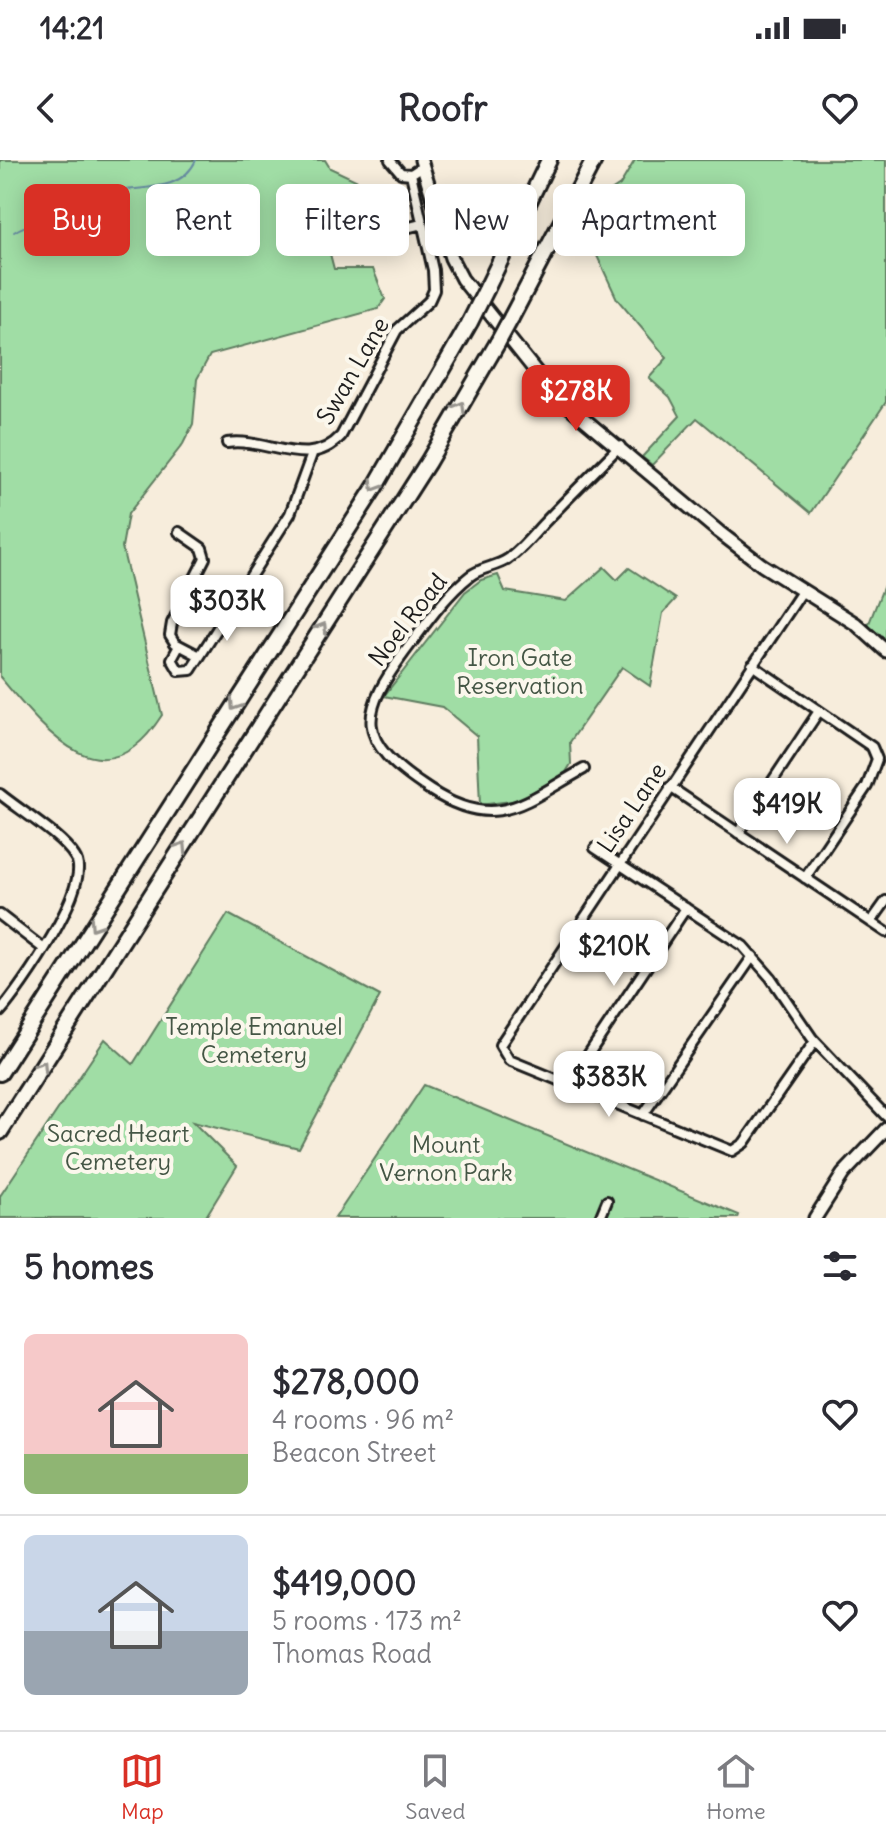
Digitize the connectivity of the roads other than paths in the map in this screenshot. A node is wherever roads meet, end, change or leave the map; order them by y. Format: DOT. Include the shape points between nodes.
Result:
graph roads {
  1 [pos="390,160"];
  2 [pos="549,160"];
  3 [pos="594,160"];
  4 [pos="422,163"];
  5 [pos="411,174"];
  6 [pos="422,224"];
  7 [pos="409,227"];
  8 [pos="227,443"];
  9 [pos="620,446"];
  10 [pos="312,454"];
  11 [pos="179,532"];
  12 [pos="803,590"];
  13 [pos="179,646"];
  14 [pos="886,651"];
  15 [pos="200,656"];
  16 [pos="752,665"];
  17 [pos="819,711"];
  18 [pos="584,769"];
  19 [pos="670,787"];
  20 [pos="0,794"];
  21 [pos="738,833"];
  22 [pos="595,848"];
  23 [pos="619,864"];
  24 [pos="805,878"];
  25 [pos="886,901"];
  26 [pos="686,908"];
  27 [pos="0,915"];
  28 [pos="871,922"];
  29 [pos="886,932"];
  30 [pos="44,949"];
  31 [pos="753,956"];
  32 [pos="0,1012"];
  33 [pos="815,1041"];
  34 [pos="0,1073"];
  35 [pos="568,1085"];
  36 [pos="643,1115"];
  37 [pos="886,1116"];
  38 [pos="886,1129"];
  39 [pos="0,1132"];
  40 [pos="607,1201"];
  41 [pos="600,1218"];
  42 [pos="815,1218"];
  1 -- 5 [label="street" via="395,169"];
  2 -- 34 [label="highway, one-way, bridge" via="470,322 375,487"];
  39 -- 3 [label="highway, one-way, bridge" via="428,462"];
  4 -- 5 [label="street"];
  4 -- 9 [label="main road" via="463,282 553,393"];
  5 -- 6 [label="street, Swan Lane"];
  6 -- 7 [label="street"];
  6 -- 10 [label="street, Swan Lane" via="434,279 429,301 397,330 341,436"];
  8 -- 10 [label="street, Swan Lane"];
  9 -- 12 [label="main road" via="719,532"];
  9 -- 18 [label="street, Noel Road" via="506,560 472,574 452,592 390,672 370,714 375,741 384,754 430,790 467,810 506,811"];
  10 -- 15 [label="street" via="290,514"];
  11 -- 13 [label="street" via="202,548 205,558 171,627 172,640"];
  12 -- 14 [label="main road"];
  12 -- 16 [label="street, Lisa Lane"];
  13 -- 15 [label="street"];
  13 -- 15 [label="street" via="172,659 179,671 191,670"];
  16 -- 17 [label="street"];
  16 -- 19 [label="street, Lisa Lane"];
  17 -- 21 [label="street"];
  17 -- 24 [label="street" via="872,747 877,759 867,786"];
  19 -- 21 [label="street"];
  19 -- 23 [label="street, Lisa Lane"];
  20 -- 30 [label="street" via="74,854 80,871"];
  21 -- 24 [label="street"];
  22 -- 23 [label="street"];
  23 -- 26 [label="street"];
  23 -- 35 [label="street, Lisa Lane" via="503,1037 501,1051 509,1060"];
  24 -- 28 [label="street"];
  25 -- 28 [label="street"];
  26 -- 31 [label="street"];
  26 -- 35 [label="street"];
  27 -- 30 [label="street"];
  28 -- 29 [label="street"];
  30 -- 32 [label="street"];
  31 -- 33 [label="street"];
  31 -- 36 [label="street"];
  33 -- 36 [label="street" via="736,1150"];
  33 -- 37 [label="street"];
  35 -- 36 [label="street"];
  38 -- 42 [label="main road" via="843,1174"];
  40 -- 41 [label="street"];
}
